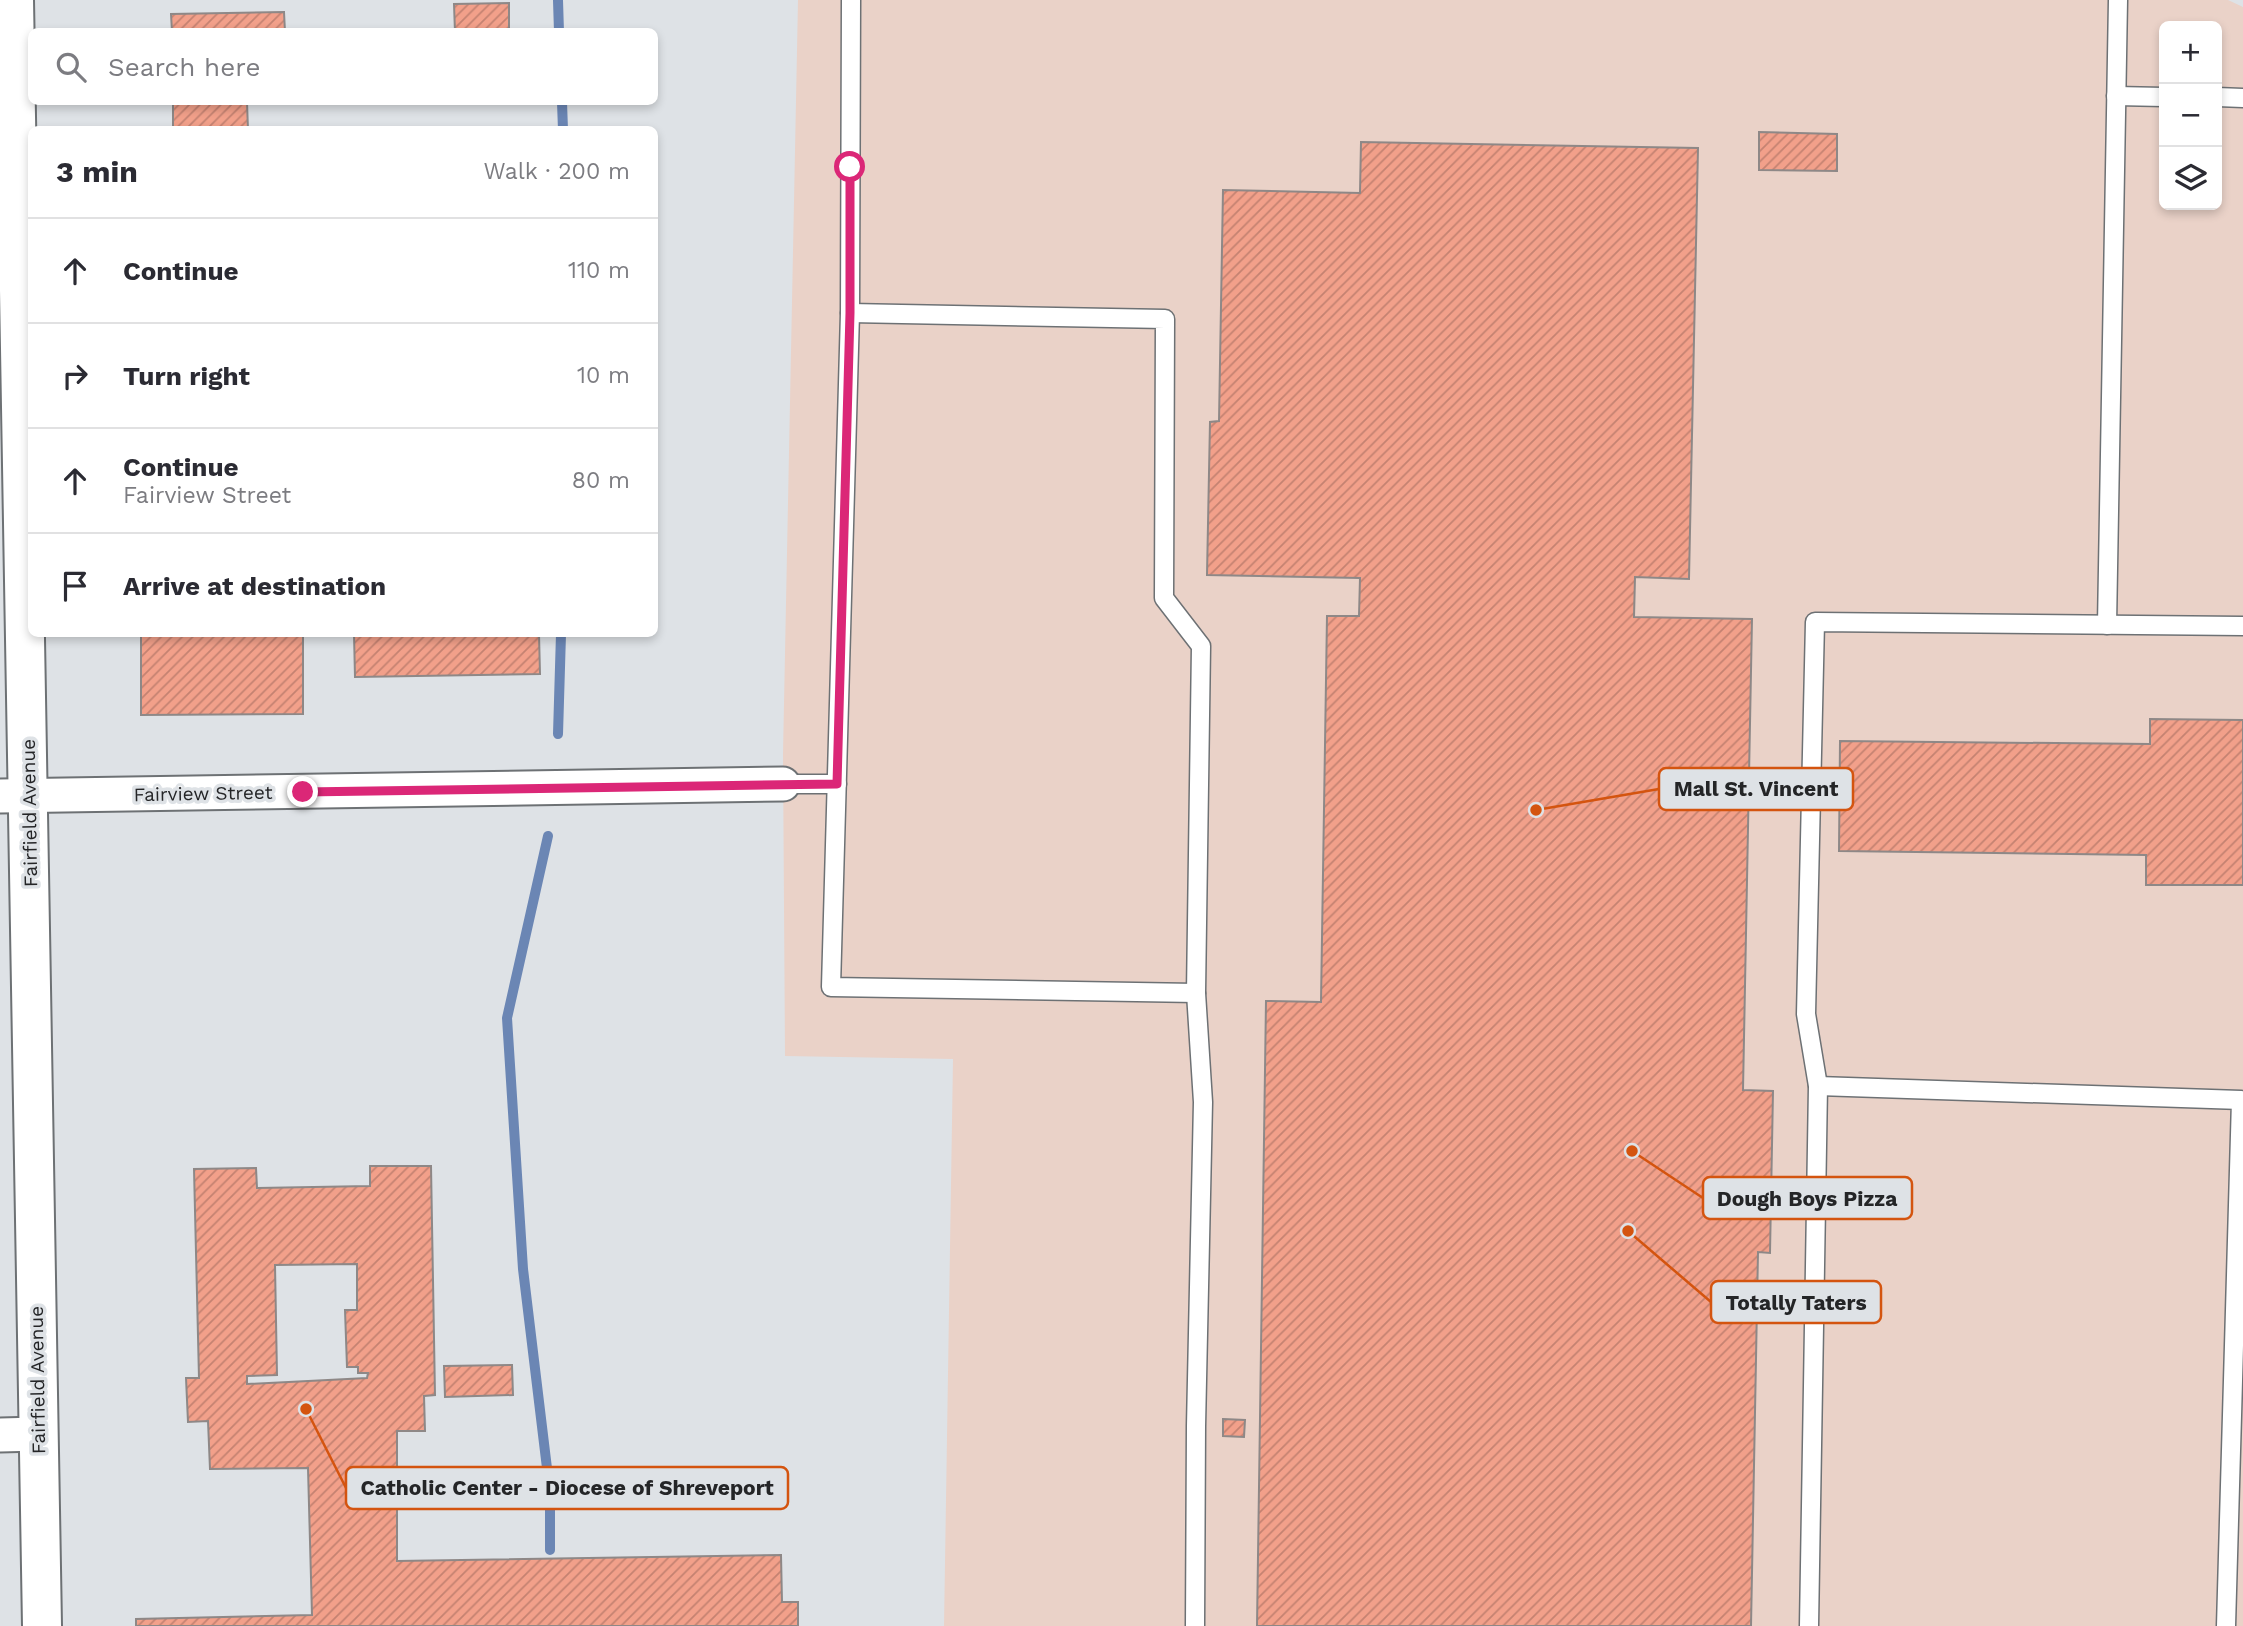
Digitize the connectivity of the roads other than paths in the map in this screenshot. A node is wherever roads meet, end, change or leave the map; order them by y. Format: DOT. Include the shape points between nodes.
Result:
graph roads {
  1 [pos="14,0"];
  2 [pos="851,0"];
  3 [pos="2118,0"];
  4 [pos="2116,96"];
  5 [pos="2159,97"];
  6 [pos="2222,97"];
  7 [pos="2243,98"];
  8 [pos="8,155"];
  9 [pos="850,313"];
  10 [pos="2107,625"];
  11 [pos="2243,626"];
  12 [pos="783,784"];
  13 [pos="837,784"];
  14 [pos="14,796"];
  15 [pos="1196,993"];
  16 [pos="1818,1086"];
  17 [pos="2238,1392"];
  18 [pos="38,1434"];
  19 [pos="0,1435"];
  20 [pos="2237,1473"];
  21 [pos="41,1626"];
  22 [pos="1195,1626"];
  23 [pos="1809,1626"];
  24 [pos="2226,1626"];
  1 -- 8 [label="street, Fairfield Avenue"];
  2 -- 9 [label="lane"];
  3 -- 4 [label="lane"];
  4 -- 5 [label="lane"];
  4 -- 10 [label="lane"];
  6 -- 7 [label="lane"];
  8 -- 14 [label="street, Fairfield Avenue"];
  9 -- 13 [label="lane"];
  9 -- 15 [label="lane" via="1165,319 1164,598 1201,646"];
  10 -- 11 [label="lane"];
  10 -- 16 [label="lane" via="1815,622 1806,1014"];
  12 -- 13 [label="lane"];
  12 -- 14 [label="street, Fairview Street"];
  13 -- 15 [label="lane" via="831,987"];
  14 -- 18 [label="street, Fairfield Avenue"];
  15 -- 22 [label="lane" via="1203,1102"];
  16 -- 17 [label="lane" via="2241,1100"];
  16 -- 23 [label="lane"];
  17 -- 20 [label="lane"];
  18 -- 19 [label="street"];
  18 -- 21 [label="street, Fairfield Avenue"];
  20 -- 24 [label="lane"];
}
